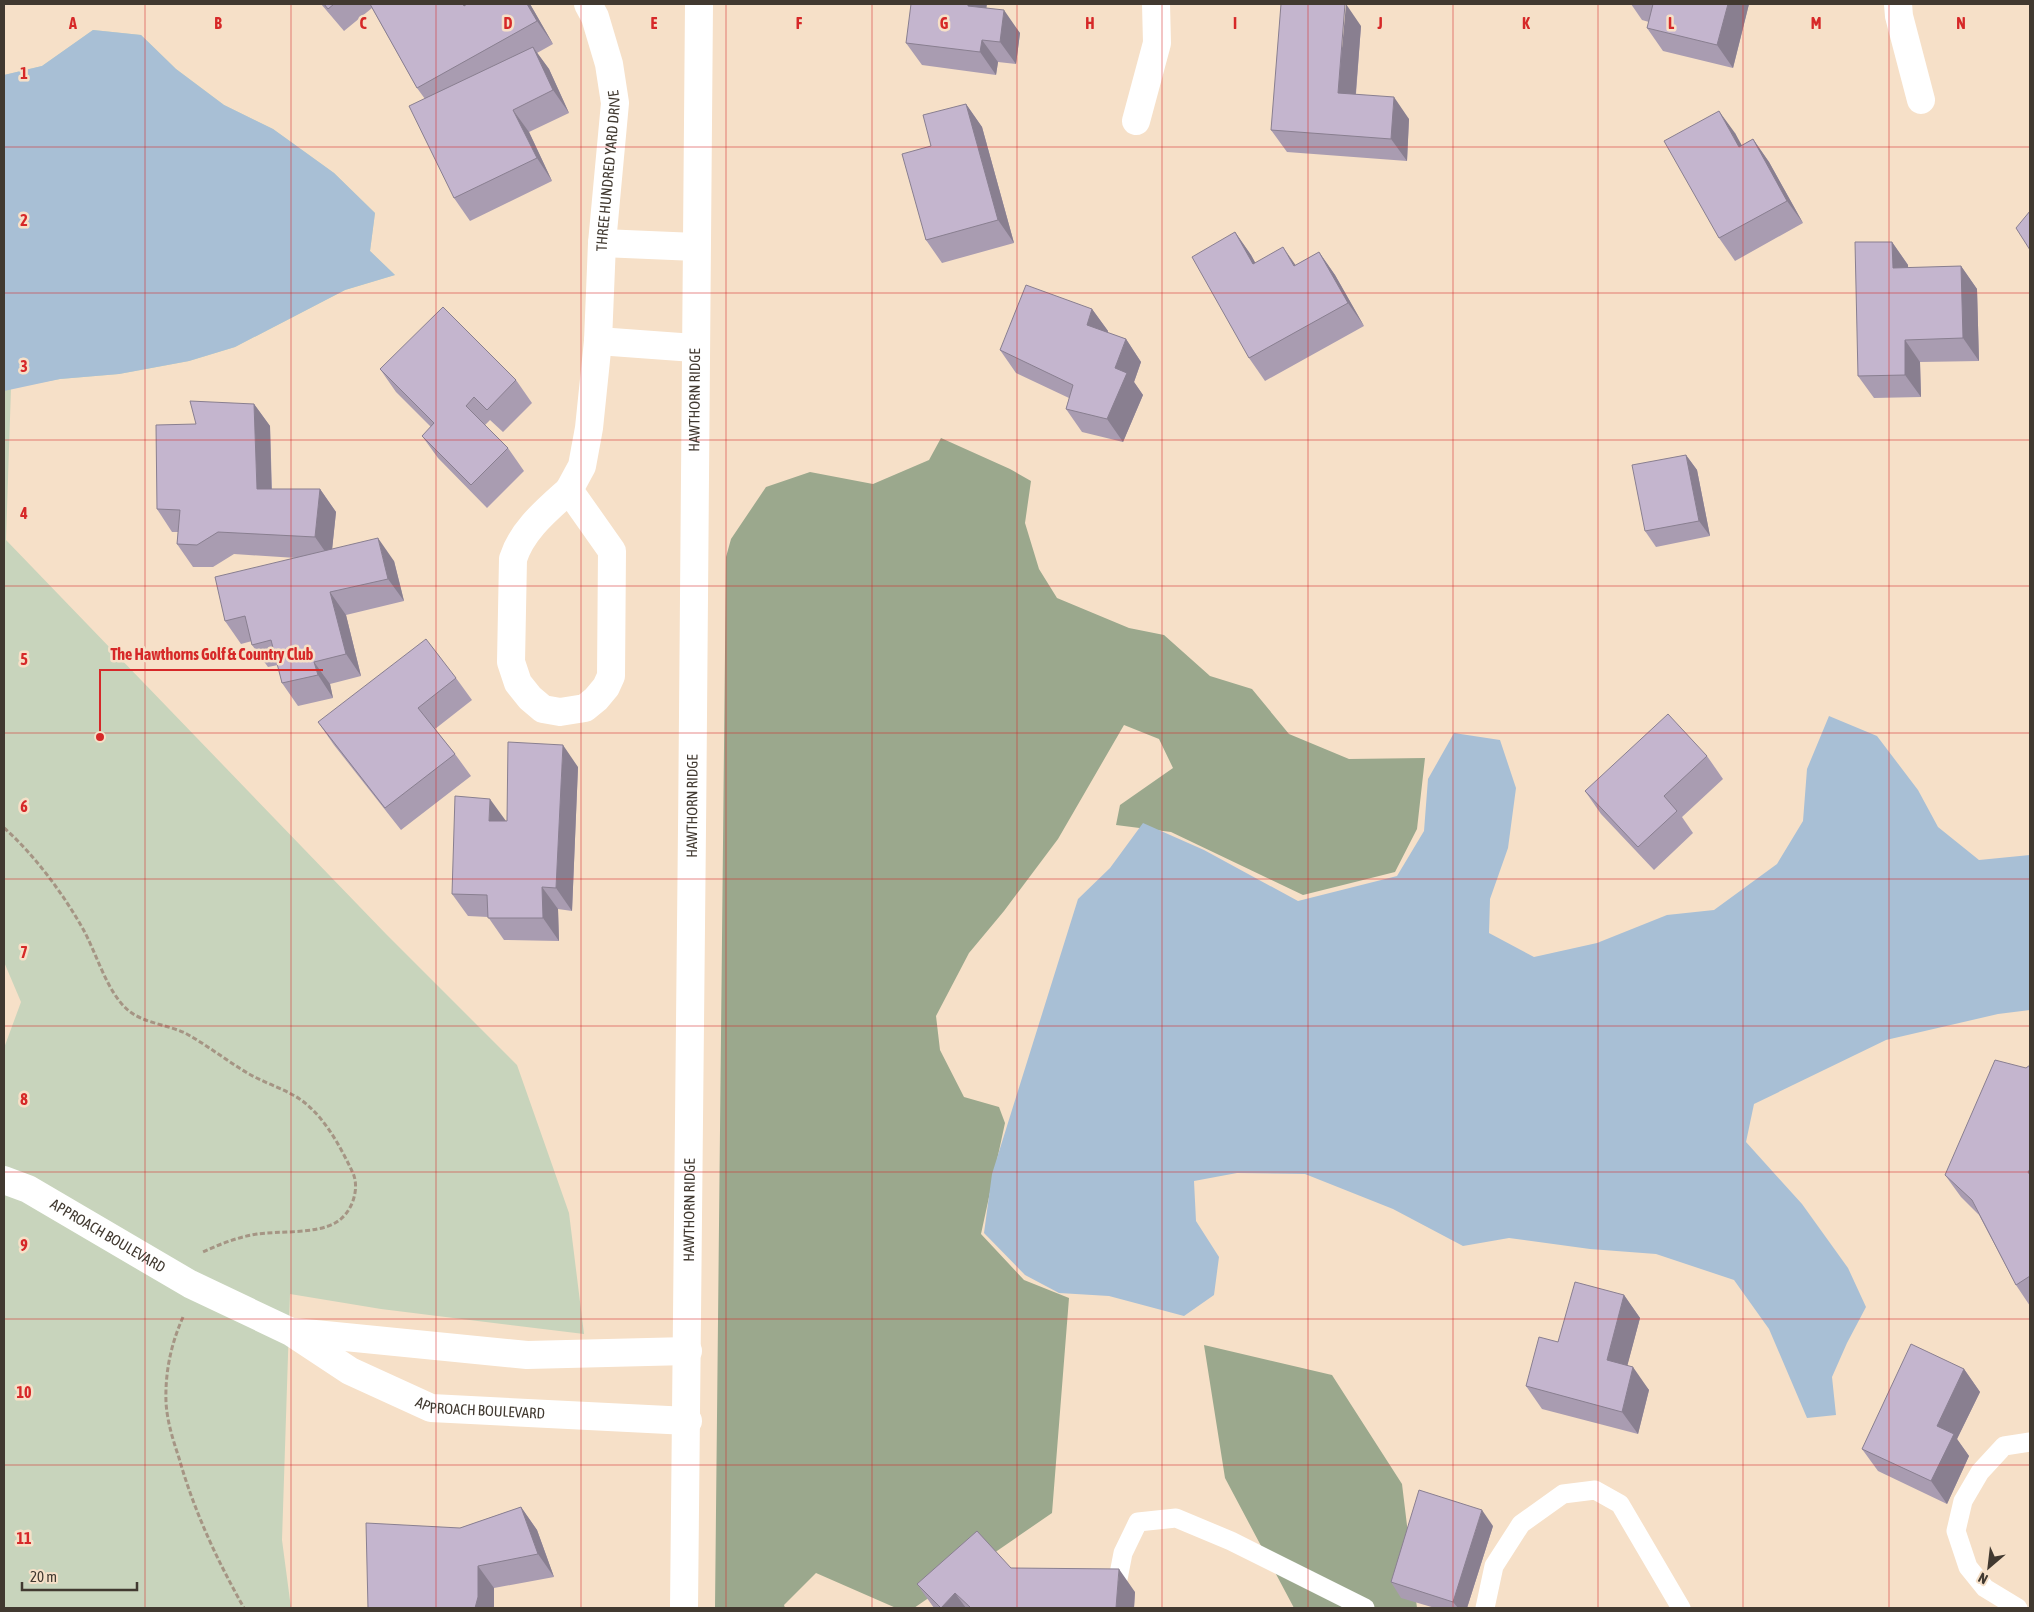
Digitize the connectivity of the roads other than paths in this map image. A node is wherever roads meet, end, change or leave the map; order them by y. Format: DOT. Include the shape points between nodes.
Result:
graph roads {
  1 [pos="588,4"];
  2 [pos="700,4"];
  3 [pos="1156,4"];
  4 [pos="1898,4"];
  5 [pos="1922,100"];
  6 [pos="1136,121"];
  7 [pos="602,243"];
  8 [pos="696,247"];
  9 [pos="598,341"];
  10 [pos="694,348"];
  11 [pos="570,490"];
  12 [pos="4,1180"];
  13 [pos="291,1332"];
  14 [pos="688,1351"];
  15 [pos="688,1420"];
  16 [pos="2030,1442"];
  17 [pos="1118,1579"];
  18 [pos="684,1608"];
  19 [pos="1365,1608"];
  20 [pos="1485,1608"];
  21 [pos="1682,1608"];
  22 [pos="2018,1608"];
  1 -- 7 [label="street, THREE HUNDRED YARD DRIVE" via="609,64 615,103"];
  2 -- 8 [label="street, HAWTHORN RIDGE"];
  3 -- 6 [label="street" via="1157,43"];
  4 -- 5 [label="street"];
  7 -- 8 [label="street"];
  7 -- 9 [label="street, THREE HUNDRED YARD DRIVE"];
  8 -- 10 [label="street, HAWTHORN RIDGE"];
  9 -- 10 [label="street"];
  9 -- 11 [label="street, THREE HUNDRED YARD DRIVE" via="582,466"];
  10 -- 14 [label="street, HAWTHORN RIDGE"];
  11 -- 11 [label="street, THREE HUNDRED YARD DRIVE" via="535,521 517,546 512,560 511,662 518,683 530,698 543,709 560,712 585,708 606,687 611,676 612,551"];
  12 -- 13 [label="street, APPROACH BOULEVARD" via="28,1189 190,1284"];
  13 -- 14 [label="street, APPROACH BOULEVARD" via="527,1355"];
  13 -- 15 [label="street, APPROACH BOULEVARD" via="350,1371 431,1408"];
  14 -- 15 [label="street, HAWTHORN RIDGE"];
  15 -- 18 [label="street, HAWTHORN RIDGE"];
  16 -- 22 [label="lane" via="2004,1446 1980,1472 1964,1501 1956,1531 1968,1567 1985,1588"];
  17 -- 19 [label="lane" via="1123,1553 1138,1522 1176,1518 1231,1541"];
  20 -- 21 [label="lane" via="1494,1566 1521,1524 1563,1494 1595,1490 1620,1504"];
}
